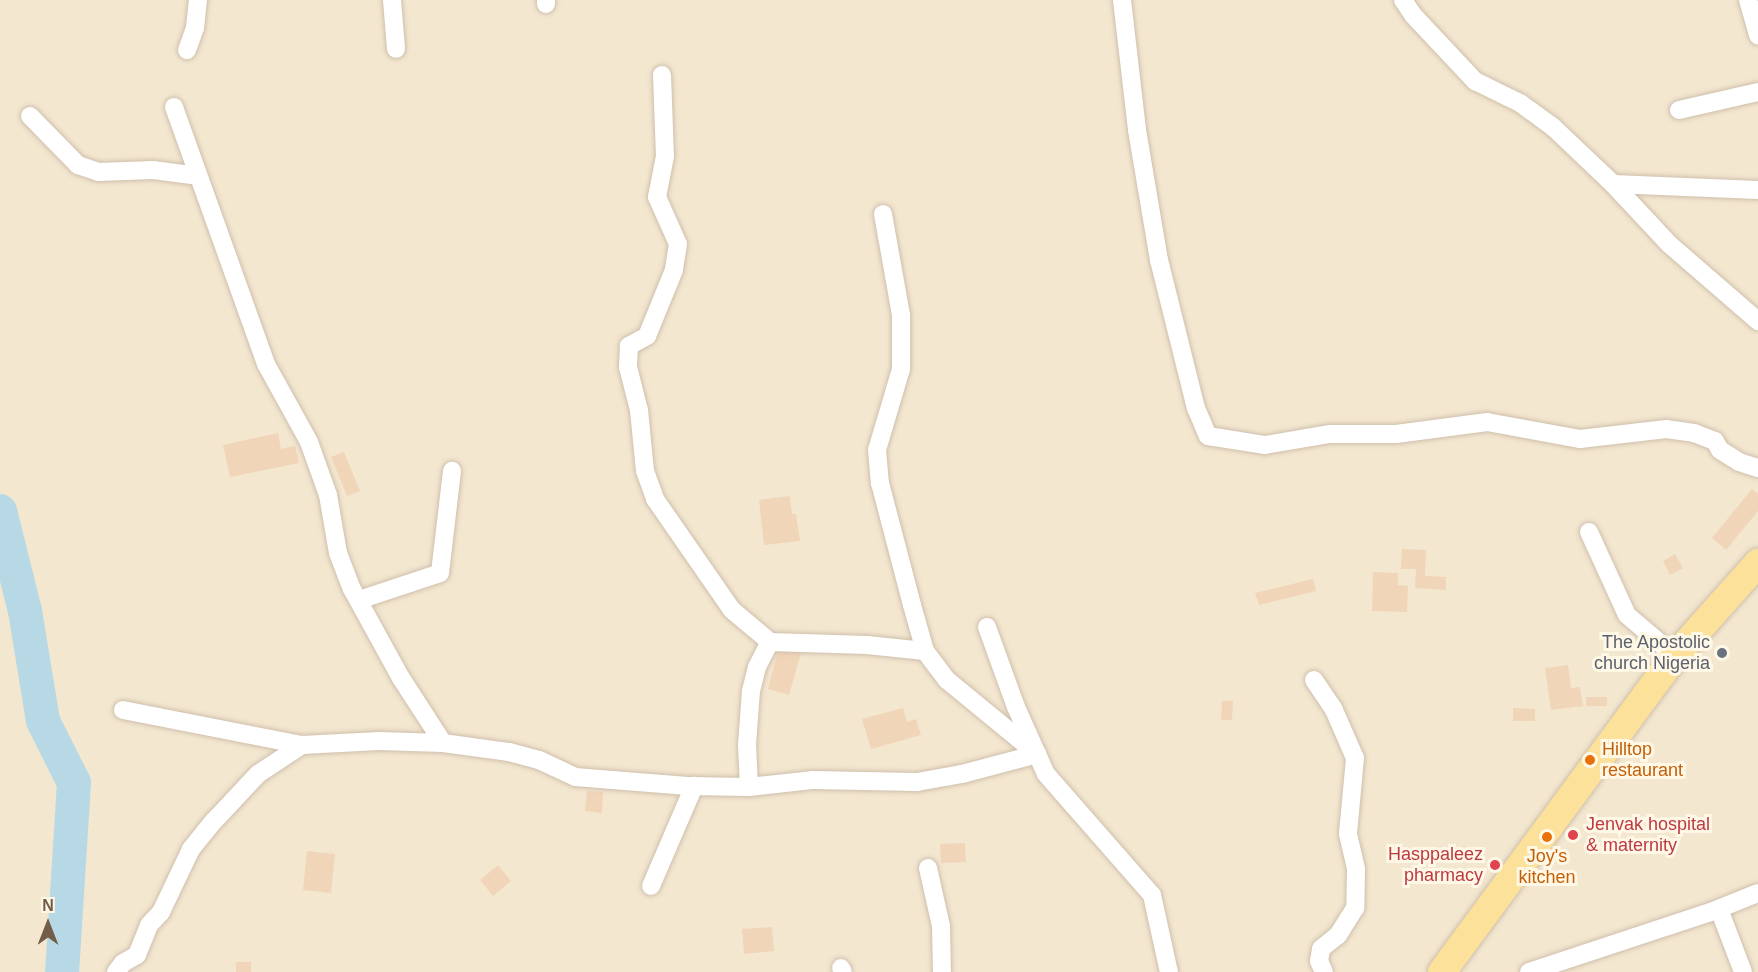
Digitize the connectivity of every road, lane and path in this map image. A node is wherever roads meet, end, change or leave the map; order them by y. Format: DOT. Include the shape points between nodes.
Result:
graph roads {
  1 [pos="198,0"];
  2 [pos="392,0"];
  3 [pos="1122,0"];
  4 [pos="1403,0"];
  5 [pos="1748,0"];
  6 [pos="1758,36"];
  7 [pos="396,49"];
  8 [pos="188,51"];
  9 [pos="662,75"];
  10 [pos="1758,92"];
  11 [pos="174,107"];
  12 [pos="1679,110"];
  13 [pos="30,116"];
  14 [pos="198,176"];
  15 [pos="1613,184"];
  16 [pos="1758,190"];
  17 [pos="883,214"];
  18 [pos="1758,321"];
  19 [pos="1758,468"];
  20 [pos="452,471"];
  21 [pos="1589,532"];
  22 [pos="1758,563"];
  23 [pos="358,600"];
  24 [pos="987,627"];
  25 [pos="770,642"];
  26 [pos="926,651"];
  27 [pos="1675,656"];
  28 [pos="1314,680"];
  29 [pos="123,710"];
  30 [pos="443,743"];
  31 [pos="302,745"];
  32 [pos="1037,754"];
  33 [pos="694,786"];
  34 [pos="749,787"];
  35 [pos="928,868"];
  36 [pos="651,885"];
  37 [pos="1758,893"];
  38 [pos="1719,909"];
  39 [pos="1447,971"];
  40 [pos="116,972"];
  41 [pos="942,972"];
  42 [pos="1169,972"];
  43 [pos="1324,972"];
  44 [pos="1529,972"];
  45 [pos="1743,972"];
  1 -- 8 [label="street"];
  2 -- 7 [label="street"];
  3 -- 19 [label="street" via="1137,130 1159,260 1196,408 1208,436 1265,445 1330,435 1396,434 1487,422 1580,439 1666,429 1715,441 1720,450 1739,462"];
  4 -- 15 [label="street" via="1475,81 1520,103 1554,127"];
  5 -- 6 [label="street"];
  9 -- 25 [label="street" via="665,156 657,197 678,244 674,270 647,336 629,346 628,368 639,411 645,471 655,499 732,610"];
  10 -- 12 [label="street"];
  11 -- 14 [label="street"];
  13 -- 14 [label="street" via="78,165 98,172 153,170"];
  14 -- 23 [label="street" via="266,364 309,442 328,495 338,553"];
  15 -- 16 [label="street"];
  15 -- 18 [label="street" via="1670,244"];
  17 -- 26 [label="street" via="901,315 901,369 877,450 880,483"];
  20 -- 23 [label="street" via="440,573"];
  21 -- 27 [label="street" via="1626,615"];
  22 -- 27 [label="main road"];
  23 -- 30 [label="street"];
  24 -- 32 [label="street"];
  25 -- 26 [label="street"];
  25 -- 34 [label="street" via="757,667 751,692"];
  26 -- 32 [label="street" via="947,680"];
  27 -- 39 [label="main road"];
  28 -- 43 [label="street" via="1334,710 1355,758 1348,834 1356,869 1355,908 1338,935 1321,949 1319,961"];
  29 -- 31 [label="street"];
  30 -- 31 [label="street"];
  30 -- 33 [label="street" via="539,760 575,777"];
  31 -- 40 [label="street" via="258,774 191,849 137,955"];
  32 -- 34 [label="street" via="917,782 812,780"];
  32 -- 42 [label="street" via="1046,774 1152,895"];
  33 -- 34 [label="street"];
  33 -- 36 [label="street"];
  35 -- 41 [label="street" via="940,926"];
  37 -- 38 [label="street"];
  38 -- 44 [label="street"];
  38 -- 45 [label="street"];
}
